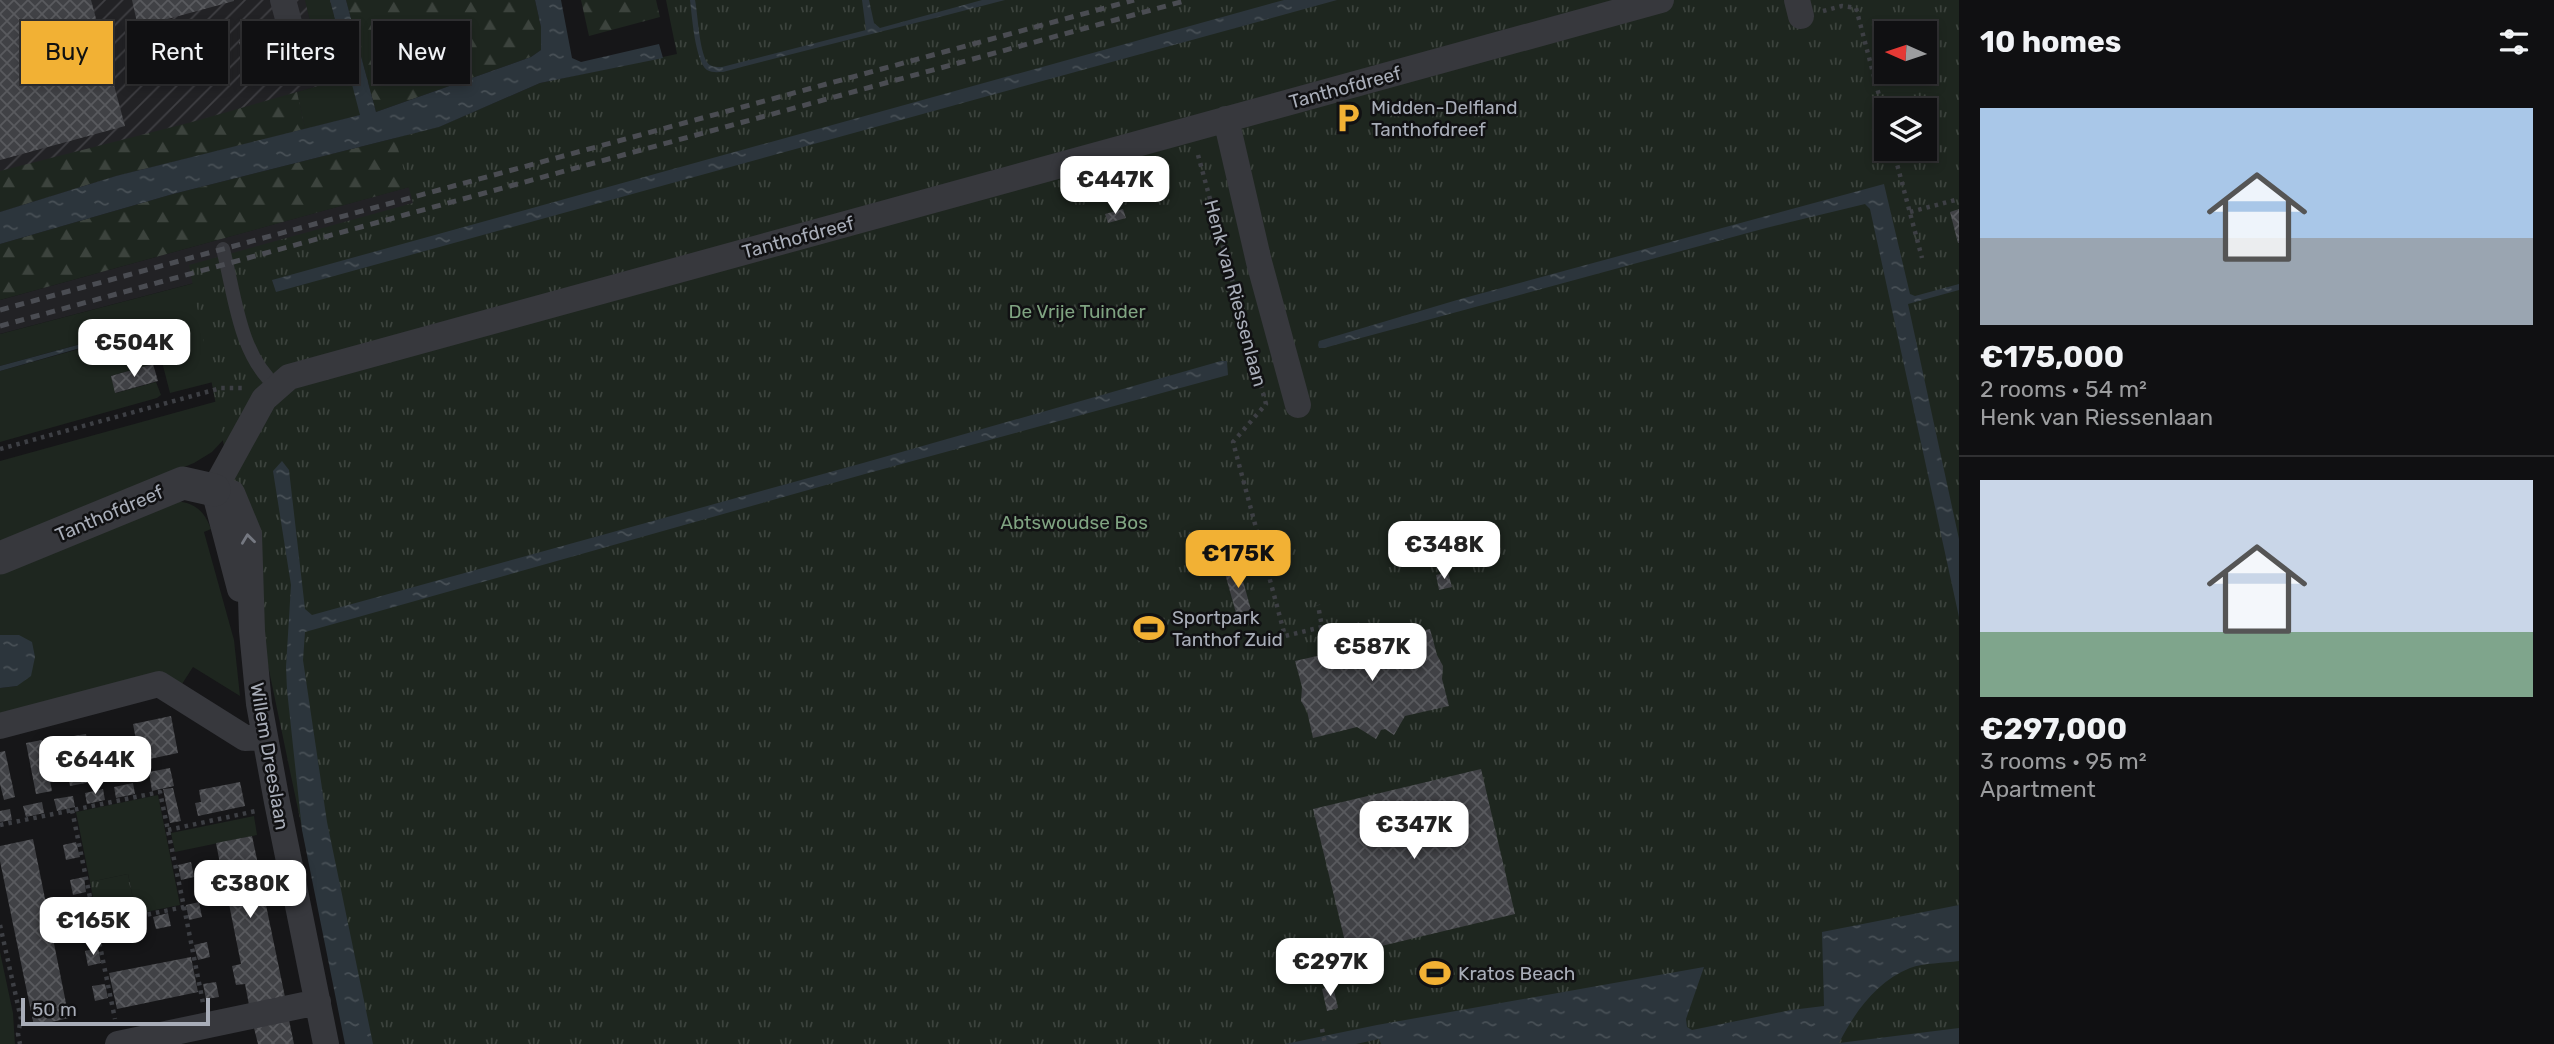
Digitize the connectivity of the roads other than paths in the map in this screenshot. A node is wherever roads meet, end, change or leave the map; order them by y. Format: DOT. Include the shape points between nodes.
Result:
graph roads {
  1 [pos="283,0"];
  2 [pos="1661,0"];
  3 [pos="289,21"];
  4 [pos="1226,119"];
  5 [pos="223,249"];
  6 [pos="271,393"];
  7 [pos="1298,405"];
  8 [pos="214,490"];
  9 [pos="0,558"];
  10 [pos="0,726"];
  11 [pos="265,737"];
  12 [pos="318,1002"];
  13 [pos="119,1044"];
  14 [pos="326,1044"];
  1 -- 3 [label="street"];
  2 -- 4 [label="street, Tanthofdreef"];
  4 -- 6 [label="street, Tanthofdreef" via="289,377"];
  4 -- 7 [label="street, Henk van Riessenlaan"];
  5 -- 6 [label="lane" via="253,358"];
  6 -- 8 [label="street"];
  8 -- 9 [label="street, Tanthofdreef" via="183,482"];
  8 -- 11 [label="street, Willem Dreeslaan" via="232,493 248,534 252,631"];
  10 -- 11 [label="street" via="159,684 245,738"];
  11 -- 12 [label="street, Willem Dreeslaan"];
  12 -- 13 [label="street"];
  12 -- 14 [label="street, Willem Dreeslaan"];
}
